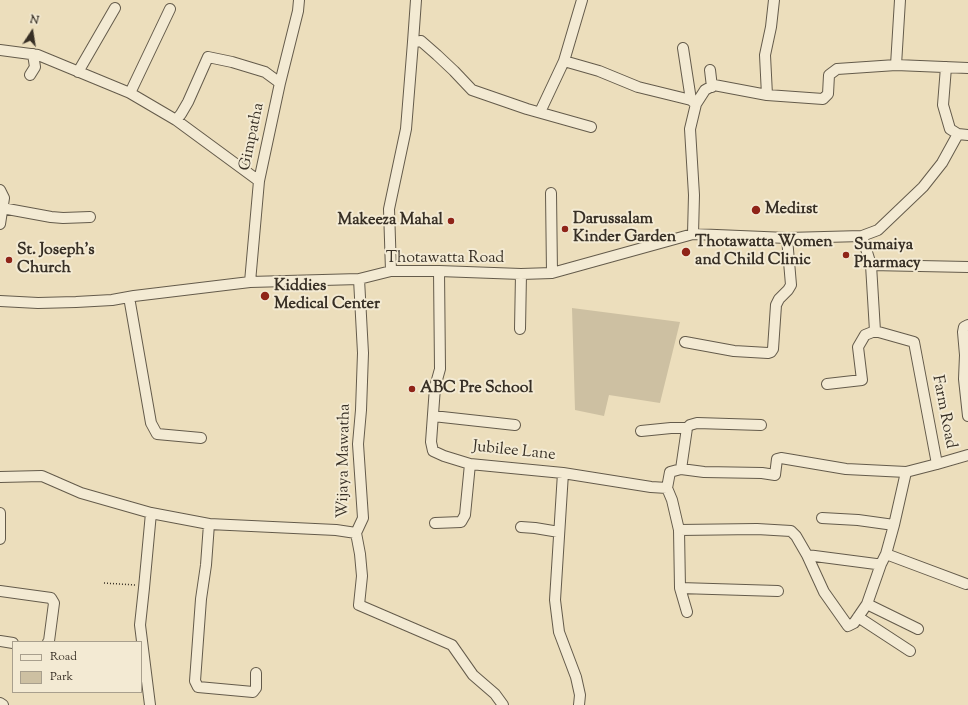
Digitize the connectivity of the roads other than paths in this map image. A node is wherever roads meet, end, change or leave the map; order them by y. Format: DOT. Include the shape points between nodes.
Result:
graph roads {
  1 [pos="299,0"];
  2 [pos="416,0"];
  3 [pos="582,0"];
  4 [pos="774,0"];
  5 [pos="900,0"];
  6 [pos="115,8"];
  7 [pos="170,9"];
  8 [pos="413,42"];
  9 [pos="683,48"];
  10 [pos="0,50"];
  11 [pos="33,54"];
  12 [pos="564,61"];
  13 [pos="896,64"];
  14 [pos="946,67"];
  15 [pos="968,68"];
  16 [pos="710,70"];
  17 [pos="78,72"];
  18 [pos="30,75"];
  19 [pos="280,83"];
  20 [pos="712,87"];
  21 [pos="130,93"];
  22 [pos="767,95"];
  23 [pos="694,102"];
  24 [pos="540,112"];
  25 [pos="176,120"];
  26 [pos="591,127"];
  27 [pos="963,134"];
  28 [pos="259,181"];
  29 [pos="0,190"];
  30 [pos="552,193"];
  31 [pos="2,208"];
  32 [pos="90,217"];
  33 [pos="0,224"];
  34 [pos="694,234"];
  35 [pos="862,236"];
  36 [pos="787,238"];
  37 [pos="871,265"];
  38 [pos="968,268"];
  39 [pos="390,271"];
  40 [pos="439,271"];
  41 [pos="552,273"];
  42 [pos="522,274"];
  43 [pos="359,279"];
  44 [pos="250,282"];
  45 [pos="130,297"];
  46 [pos="0,301"];
  47 [pos="968,325"];
  48 [pos="520,329"];
  49 [pos="875,331"];
  50 [pos="685,342"];
  51 [pos="827,384"];
  52 [pos="432,416"];
  53 [pos="968,416"];
  54 [pos="515,425"];
  55 [pos="761,425"];
  56 [pos="687,428"];
  57 [pos="641,431"];
  58 [pos="201,438"];
  59 [pos="968,455"];
  60 [pos="470,464"];
  61 [pos="937,464"];
  62 [pos="681,469"];
  63 [pos="906,472"];
  64 [pos="563,473"];
  65 [pos="0,477"];
  66 [pos="667,488"];
  67 [pos="0,513"];
  68 [pos="151,513"];
  69 [pos="822,518"];
  70 [pos="435,523"];
  71 [pos="209,524"];
  72 [pos="894,525"];
  73 [pos="521,527"];
  74 [pos="679,530"];
  75 [pos="559,532"];
  76 [pos="356,533"];
  77 [pos="0,539"];
  78 [pos="886,554"];
  79 [pos="807,555"];
  80 [pos="882,564"];
  81 [pos="966,584"];
  82 [pos="680,588"];
  83 [pos="0,591"];
  84 [pos="778,591"];
  85 [pos="867,604"];
  86 [pos="687,612"];
  87 [pos="858,617"];
  88 [pos="918,629"];
  89 [pos="0,641"];
  90 [pos="49,641"];
  91 [pos="12,643"];
  92 [pos="910,651"];
  93 [pos="256,673"];
  94 [pos="0,703"];
  95 [pos="3,705"];
  96 [pos="150,705"];
  97 [pos="503,705"];
  98 [pos="579,705"];
  1 -- 19 [label="street, Gimpatha"];
  2 -- 8 [label="street"];
  3 -- 12 [label="street"];
  4 -- 22 [label="street" via="765,55"];
  5 -- 13 [label="street"];
  6 -- 17 [label="street"];
  7 -- 21 [label="street"];
  8 -- 24 [label="street" via="421,41 472,90"];
  8 -- 39 [label="street" via="406,129 389,209"];
  9 -- 23 [label="street"];
  10 -- 11 [label="street"];
  11 -- 17 [label="street"];
  11 -- 18 [label="street" via="35,67"];
  12 -- 23 [label="street" via="599,71 638,87"];
  12 -- 24 [label="street"];
  13 -- 14 [label="street"];
  13 -- 22 [label="street" via="837,70 829,75 828,94 823,98"];
  14 -- 15 [label="street"];
  14 -- 27 [label="street" via="943,105 950,129"];
  16 -- 20 [label="street"];
  17 -- 21 [label="street"];
  19 -- 25 [label="street" via="265,72 208,57"];
  19 -- 28 [label="street, Gimpatha"];
  20 -- 22 [label="street" via="714,85"];
  20 -- 23 [label="street" via="705,90"];
  21 -- 25 [label="street"];
  23 -- 34 [label="street" via="690,129"];
  24 -- 26 [label="street"];
  25 -- 28 [label="street"];
  27 -- 35 [label="street" via="923,187 878,230"];
  28 -- 44 [label="street, Gimpatha"];
  29 -- 31 [label="street" via="4,198"];
  30 -- 41 [label="street"];
  31 -- 32 [label="street" via="51,217"];
  31 -- 33 [label="street"];
  34 -- 36 [label="street, Thotawatta Road"];
  34 -- 41 [label="street, Thotawatta Road"];
  35 -- 36 [label="street, Thotawatta Road"];
  35 -- 37 [label="street"];
  36 -- 50 [label="street" via="791,285 776,305 771,352 734,351"];
  37 -- 38 [label="street"];
  37 -- 49 [label="street"];
  39 -- 40 [label="street, Thotawatta Road"];
  39 -- 43 [label="street, Thotawatta Road"];
  40 -- 42 [label="street, Thotawatta Road"];
  40 -- 52 [label="street, Jubilee Lane" via="440,369 434,387"];
  41 -- 42 [label="street, Thotawatta Road"];
  42 -- 48 [label="street"];
  43 -- 44 [label="street, Thotawatta Road"];
  43 -- 76 [label="street, Wijaya Mawatha" via="363,353 358,444 363,518"];
  44 -- 45 [label="street, Thotawatta Road"];
  45 -- 46 [label="street, Thotawatta Road" via="76,302"];
  45 -- 58 [label="street" via="151,423 157,434"];
  47 -- 53 [label="street" via="964,327 963,332"];
  49 -- 51 [label="street" via="865,335 858,347 862,380"];
  49 -- 61 [label="street, Farm Road" via="914,342"];
  52 -- 54 [label="street"];
  52 -- 60 [label="street, Jubilee Lane" via="433,451"];
  55 -- 56 [label="street" via="697,423"];
  56 -- 57 [label="street"];
  56 -- 62 [label="street"];
  59 -- 61 [label="street"];
  60 -- 64 [label="street, Jubilee Lane"];
  60 -- 70 [label="street" via="465,515 461,522"];
  61 -- 63 [label="street, Farm Road"];
  62 -- 63 [label="street, Farm Road" via="775,475 778,459 781,458 846,469"];
  62 -- 66 [label="street" via="670,472"];
  63 -- 72 [label="street"];
  64 -- 66 [label="street"];
  64 -- 75 [label="street, Jubilee Lane"];
  65 -- 68 [label="street" via="42,476 81,493"];
  66 -- 74 [label="street"];
  67 -- 77 [label="street"];
  68 -- 71 [label="street"];
  68 -- 96 [label="street" via="140,625"];
  69 -- 72 [label="street"];
  71 -- 76 [label="street"];
  71 -- 93 [label="street" via="195,681 198,687 253,692 256,688"];
  72 -- 78 [label="street"];
  73 -- 75 [label="street"];
  74 -- 79 [label="street" via="787,530 796,536"];
  74 -- 82 [label="street"];
  75 -- 98 [label="street, Jubilee Lane" via="555,600 560,632 576,677 580,695"];
  76 -- 97 [label="street, Wijaya Mawatha" via="362,576 359,605 452,645 473,675 495,694"];
  78 -- 80 [label="street"];
  78 -- 81 [label="street"];
  79 -- 80 [label="street"];
  79 -- 87 [label="street" via="824,592 845,624 848,626 854,623"];
  80 -- 85 [label="street"];
  82 -- 84 [label="street"];
  82 -- 86 [label="street"];
  83 -- 90 [label="street" via="51,598 54,603"];
  85 -- 87 [label="street"];
  85 -- 88 [label="street"];
  87 -- 92 [label="street"];
  89 -- 91 [label="street"];
  94 -- 95 [label="street"];
}
